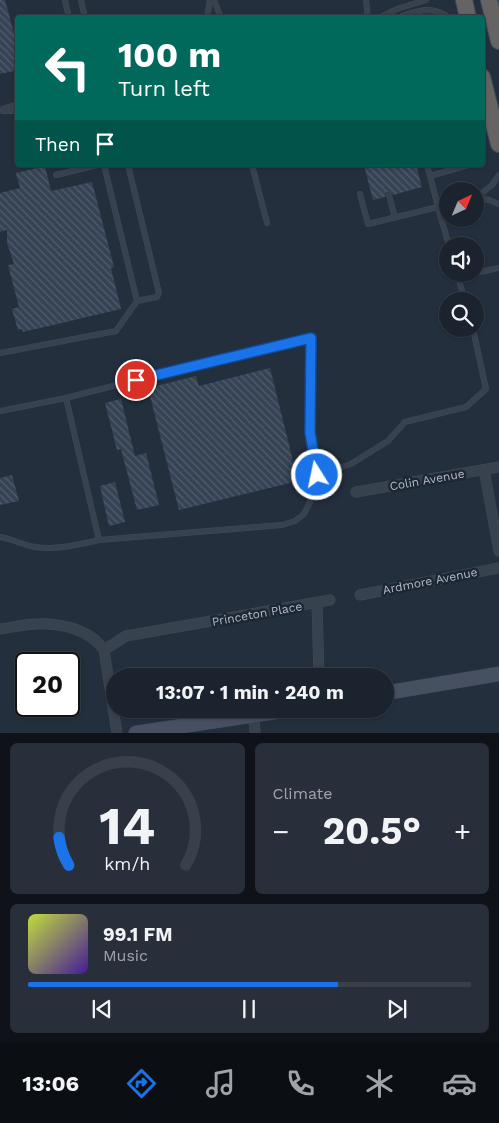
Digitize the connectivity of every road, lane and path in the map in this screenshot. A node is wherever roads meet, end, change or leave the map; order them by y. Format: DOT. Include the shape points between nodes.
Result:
graph roads {
  1 [pos="65,0"];
  2 [pos="81,0"];
  3 [pos="210,0"];
  4 [pos="214,0"];
  5 [pos="366,0"];
  6 [pos="426,0"];
  7 [pos="464,0"];
  8 [pos="489,0"];
  9 [pos="68,15"];
  10 [pos="84,15"];
  11 [pos="208,15"];
  12 [pos="219,15"];
  13 [pos="368,15"];
  14 [pos="385,15"];
  15 [pos="406,15"];
  16 [pos="445,15"];
  17 [pos="467,15"];
  18 [pos="499,37"];
  19 [pos="485,89"];
  20 [pos="15,105"];
  21 [pos="0,110"];
  22 [pos="15,111"];
  23 [pos="499,144"];
  24 [pos="89,167"];
  25 [pos="104,167"];
  26 [pos="128,167"];
  27 [pos="253,167"];
  28 [pos="428,167"];
  29 [pos="461,167"];
  30 [pos="56,175"];
  31 [pos="499,175"];
  32 [pos="430,176"];
  33 [pos="484,192"];
  34 [pos="360,194"];
  35 [pos="389,196"];
  36 [pos="484,199"];
  37 [pos="499,204"];
  38 [pos="438,207"];
  39 [pos="395,216"];
  40 [pos="267,224"];
  41 [pos="446,237"];
  42 [pos="499,268"];
  43 [pos="484,271"];
  44 [pos="137,301"];
  45 [pos="475,337"];
  46 [pos="0,353"];
  47 [pos="66,398"];
  48 [pos="0,411"];
  49 [pos="499,467"];
  50 [pos="484,470"];
  51 [pos="317,475"];
  52 [pos="356,492"];
  53 [pos="0,537"];
  54 [pos="99,540"];
  55 [pos="499,551"];
  56 [pos="499,568"];
  57 [pos="360,594"];
  58 [pos="330,600"];
  59 [pos="317,603"];
  60 [pos="0,629"];
  61 [pos="104,650"];
  62 [pos="319,668"];
  63 [pos="499,674"];
  64 [pos="394,692"];
  65 [pos="240,718"];
  66 [pos="254,718"];
  67 [pos="117,733"];
  68 [pos="136,733"];
  69 [pos="254,733"];
  1 -- 9 [label="lane"];
  2 -- 10 [label="lane"];
  3 -- 11 [label="lane"];
  4 -- 12 [label="lane"];
  5 -- 13 [label="lane"];
  6 -- 14 [label="lane"];
  7 -- 17 [label="highway"];
  8 -- 18 [label="highway"];
  15 -- 16 [label="lane" via="427,9 435,9"];
  19 -- 23 [label="highway"];
  20 -- 21 [label="lane"];
  21 -- 22 [label="lane"];
  24 -- 30 [label="lane"];
  25 -- 44 [label="lane"];
  26 -- 44 [label="lane" via="159,293 157,297"];
  27 -- 40 [label="lane"];
  28 -- 32 [label="lane"];
  29 -- 32 [label="lane"];
  31 -- 33 [label="lane"];
  32 -- 38 [label="lane"];
  34 -- 39 [label="lane" via="368,224"];
  35 -- 39 [label="lane"];
  36 -- 37 [label="lane"];
  38 -- 39 [label="lane"];
  38 -- 41 [label="lane"];
  42 -- 43 [label="lane"];
  44 -- 46 [label="lane" via="116,331"];
  45 -- 51 [label="lane" via="486,389 466,407 405,422 388,441 351,464"];
  47 -- 48 [label="lane"];
  47 -- 51 [label="lane" via="311,338 310,432"];
  47 -- 54 [label="lane"];
  49 -- 50 [label="street, Colin Avenue"];
  50 -- 52 [label="street, Colin Avenue"];
  50 -- 55 [label="street"];
  51 -- 54 [label="lane" via="304,514 282,525"];
  53 -- 54 [label="lane" via="57,548"];
  56 -- 57 [label="street, Ardmore Avenue"];
  58 -- 59 [label="street"];
  59 -- 61 [label="street, Princeton Place" via="126,636"];
  59 -- 62 [label="street, Princeton Place"];
  60 -- 61 [label="street" via="46,623 64,626 91,637"];
  61 -- 67 [label="street"];
  63 -- 64 [label="main road"];
  65 -- 68 [label="main road"];
  66 -- 69 [label="street"];
}
